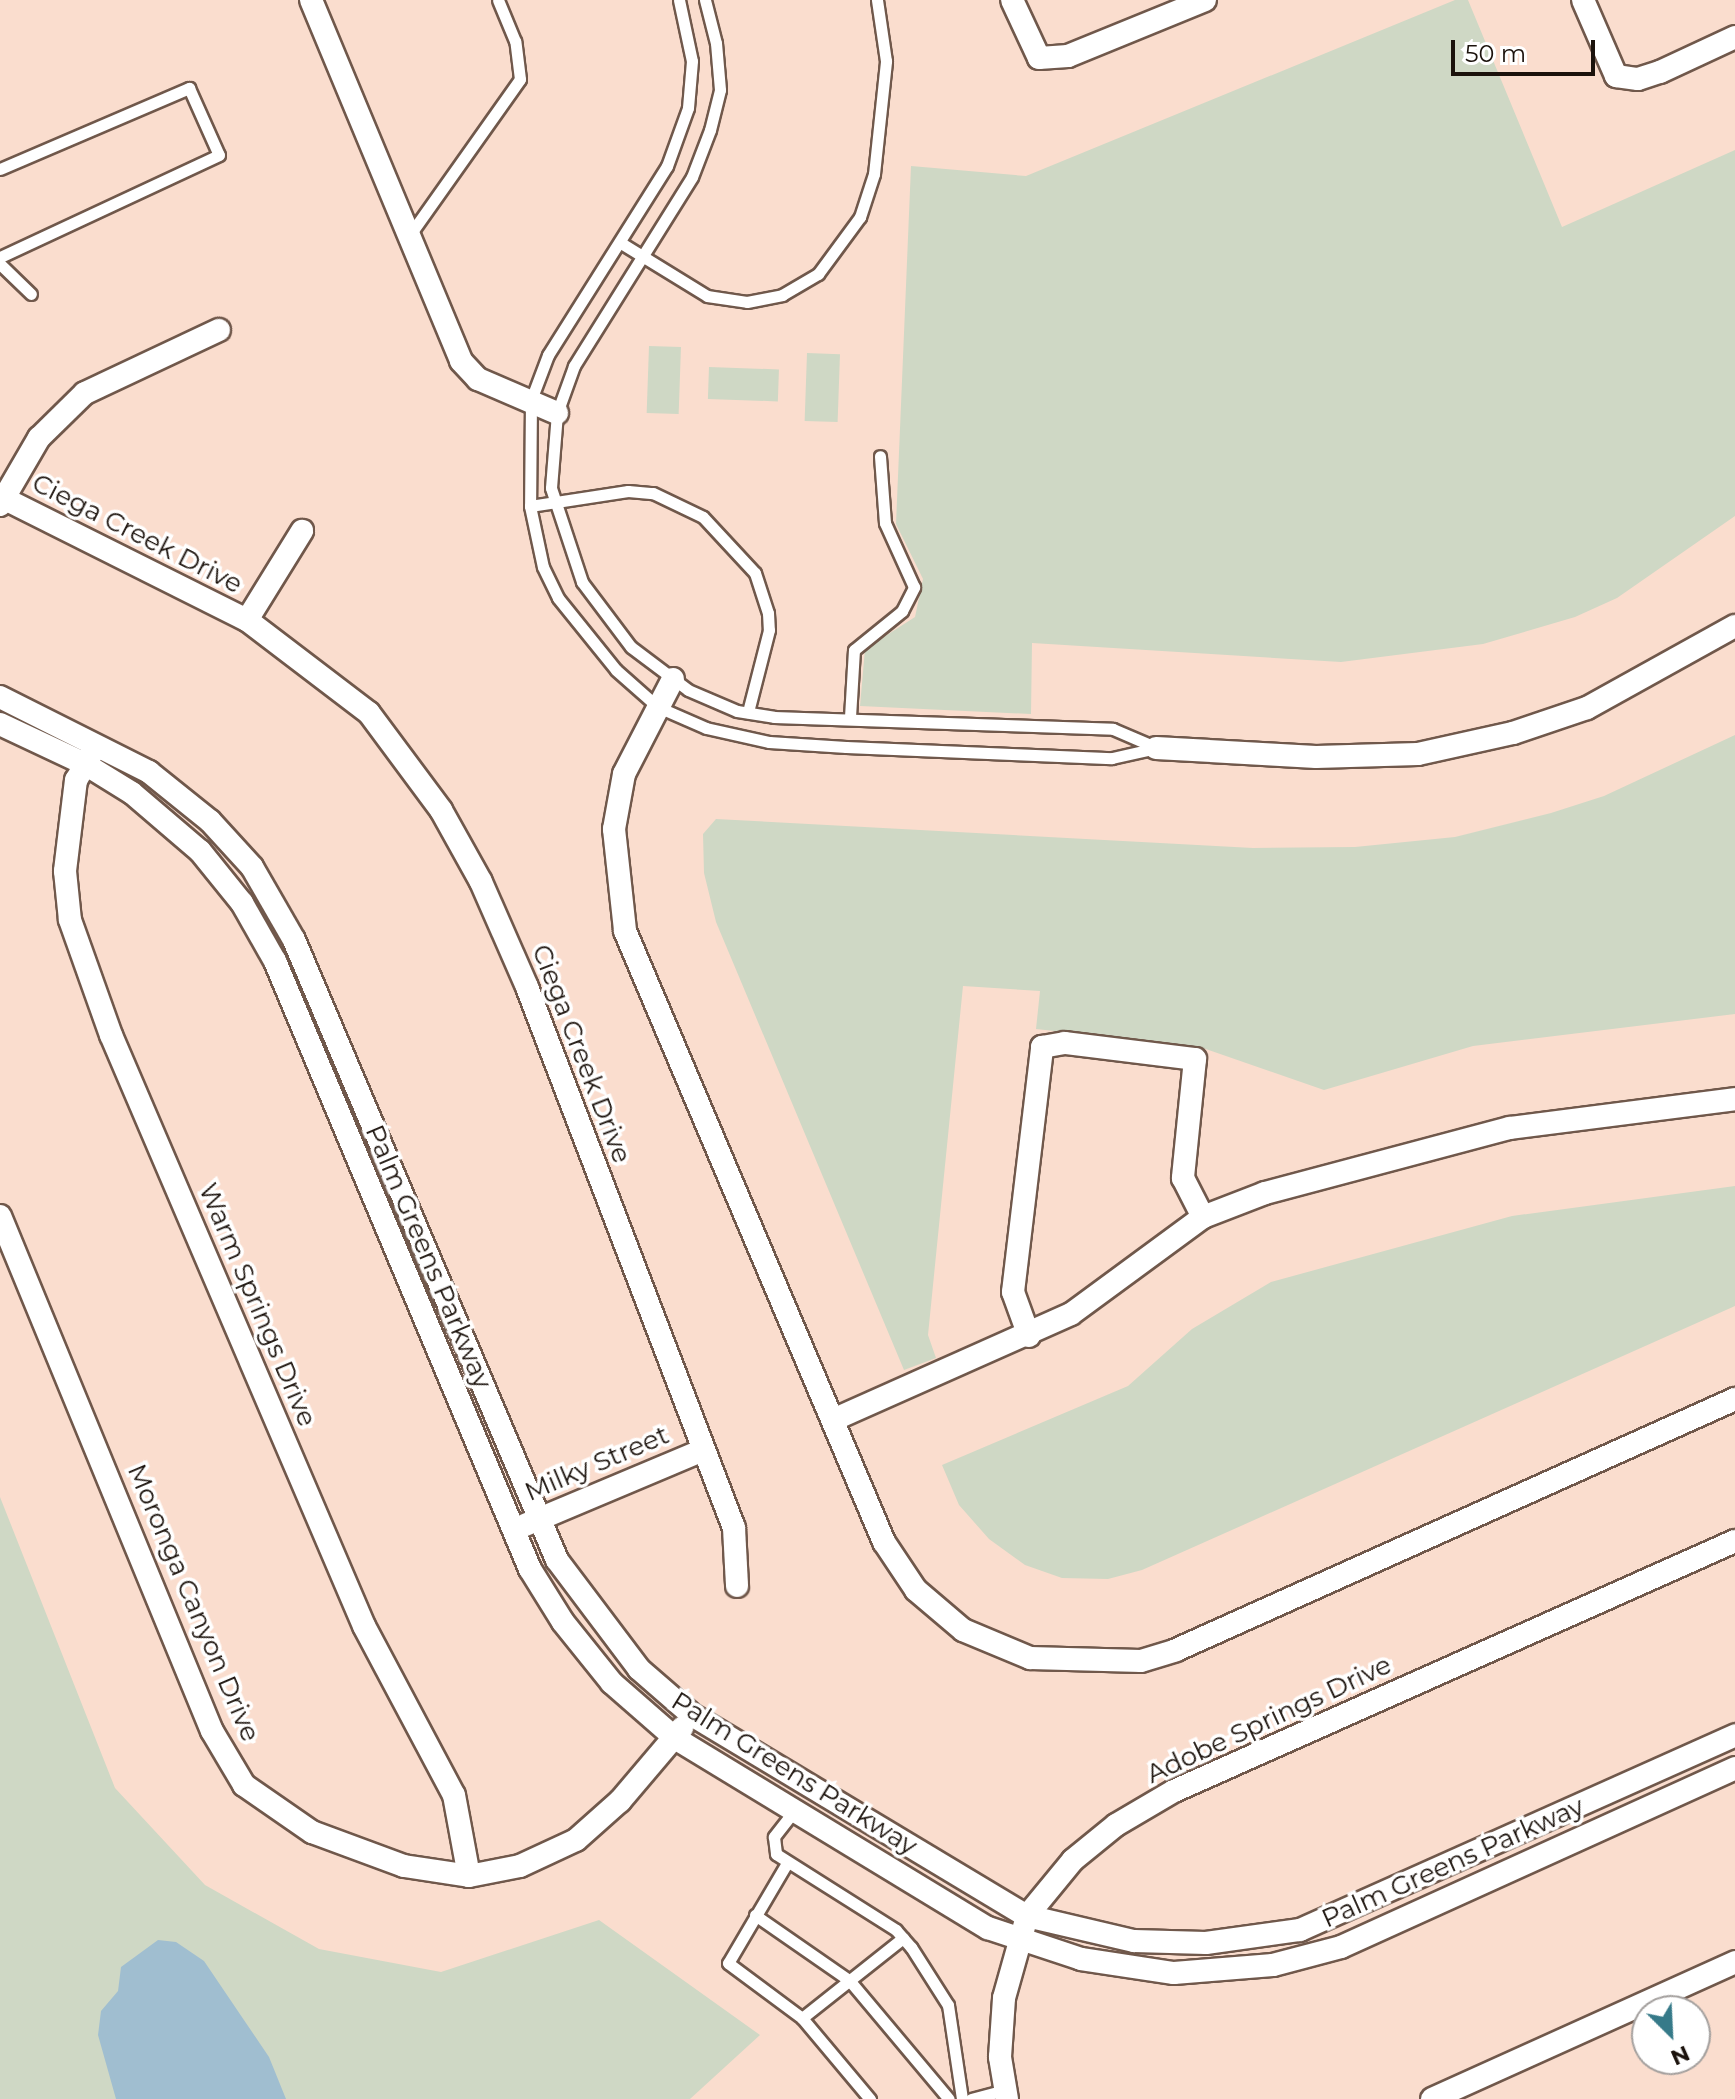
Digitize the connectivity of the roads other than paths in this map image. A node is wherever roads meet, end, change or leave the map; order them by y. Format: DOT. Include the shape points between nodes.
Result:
graph roads {
  1 [pos="311,0"];
  2 [pos="498,0"];
  3 [pos="679,0"];
  4 [pos="705,0"];
  5 [pos="877,0"];
  6 [pos="1012,0"];
  7 [pos="1205,0"];
  8 [pos="1583,0"];
  9 [pos="1735,37"];
  10 [pos="0,169"];
  11 [pos="408,238"];
  12 [pos="621,243"];
  13 [pos="0,257"];
  14 [pos="642,257"];
  15 [pos="0,264"];
  16 [pos="31,294"];
  17 [pos="219,330"];
  18 [pos="531,400"];
  19 [pos="557,413"];
  20 [pos="880,456"];
  21 [pos="2,501"];
  22 [pos="554,501"];
  23 [pos="530,506"];
  24 [pos="302,531"];
  25 [pos="247,620"];
  26 [pos="1735,626"];
  27 [pos="673,679"];
  28 [pos="0,697"];
  29 [pos="658,707"];
  30 [pos="748,712"];
  31 [pos="850,717"];
  32 [pos="0,724"];
  33 [pos="98,743"];
  34 [pos="1156,748"];
  35 [pos="85,764"];
  36 [pos="1735,1099"];
  37 [pos="0,1216"];
  38 [pos="1203,1217"];
  39 [pos="1029,1336"];
  40 [pos="1735,1399"];
  41 [pos="835,1419"];
  42 [pos="703,1450"];
  43 [pos="538,1519"];
  44 [pos="513,1531"];
  45 [pos="1735,1541"];
  46 [pos="737,1586"];
  47 [pos="692,1715"];
  48 [pos="1735,1735"];
  49 [pos="675,1738"];
  50 [pos="1735,1768"];
  51 [pos="794,1811"];
  52 [pos="787,1863"];
  53 [pos="469,1876"];
  54 [pos="755,1915"];
  55 [pos="1027,1916"];
  56 [pos="903,1938"];
  57 [pos="1019,1938"];
  58 [pos="1735,1962"];
  59 [pos="849,1980"];
  60 [pos="802,2018"];
  61 [pos="1006,2095"];
  62 [pos="870,2099"];
  63 [pos="949,2099"];
  64 [pos="962,2099"];
  65 [pos="971,2099"];
  66 [pos="1432,2099"];
  1 -- 11 [label="street"];
  2 -- 11 [label="lane" via="515,41 520,79"];
  3 -- 12 [label="lane" via="692,61 688,108 667,166"];
  4 -- 14 [label="lane" via="720,90 692,177"];
  5 -- 14 [label="lane" via="886,61 874,174 860,217 818,274 782,295 747,302 707,296"];
  6 -- 7 [label="street" via="1039,58 1068,56"];
  8 -- 9 [label="street" via="1616,76 1638,79 1660,72"];
  10 -- 13 [label="lane" via="189,88 219,155"];
  11 -- 18 [label="street" via="461,361 478,379"];
  12 -- 14 [label="lane"];
  12 -- 18 [label="lane" via="548,355"];
  14 -- 19 [label="lane" via="574,366"];
  15 -- 16 [label="lane"];
  17 -- 21 [label="street" via="85,393 39,438"];
  18 -- 19 [label="street"];
  18 -- 23 [label="lane"];
  19 -- 22 [label="lane"];
  20 -- 31 [label="lane" via="885,523 914,587 902,611 854,650"];
  21 -- 25 [label="street, Ciega Creek Drive"];
  22 -- 23 [label="lane"];
  22 -- 27 [label="lane" via="582,582 605,618 631,647"];
  22 -- 30 [label="lane" via="653,493 703,517 738,550 755,573 769,621"];
  23 -- 29 [label="lane" via="543,567 558,598 616,670"];
  24 -- 25 [label="street, Ciega Creek Drive"];
  25 -- 42 [label="street, Ciega Creek Drive" via="369,713 441,810 475,870 527,987"];
  26 -- 34 [label="street" via="1587,708 1513,733 1418,754 1316,757"];
  27 -- 29 [label="street"];
  27 -- 30 [label="lane" via="688,690"];
  28 -- 33 [label="street, Palm Greens Parkway"];
  29 -- 34 [label="lane" via="706,728 769,742 1112,758"];
  29 -- 41 [label="street" via="624,774 614,829 625,931"];
  30 -- 31 [label="lane"];
  31 -- 34 [label="lane" via="1113,729"];
  32 -- 35 [label="street, Palm Greens Parkway"];
  33 -- 35 [label="street, Warm Springs Drive"];
  33 -- 43 [label="street, Palm Greens Parkway" via="149,772 210,821 252,867 294,940"];
  35 -- 44 [label="street, Palm Greens Parkway" via="132,793 200,851 242,903 275,961"];
  35 -- 53 [label="street, Warm Springs Drive" via="76,780 65,871 70,920 111,1035 364,1626 454,1795"];
  36 -- 38 [label="street" via="1510,1128 1265,1193"];
  37 -- 53 [label="street, Moronga Canyon Drive" via="212,1731 244,1785 326,1838 404,1866"];
  38 -- 39 [label="street" via="1071,1314"];
  38 -- 39 [label="street" via="1183,1178 1195,1059 1065,1043 1042,1047 1013,1292"];
  39 -- 41 [label="street"];
  40 -- 41 [label="street" via="1176,1650 1141,1661 1083,1663 1030,1658 963,1630 916,1590 884,1542"];
  42 -- 43 [label="street, Milky Street"];
  42 -- 46 [label="street, Ciega Creek Drive" via="734,1528"];
  43 -- 44 [label="street, Milky Street"];
  43 -- 47 [label="street, Palm Greens Parkway" via="557,1560 594,1616 639,1669"];
  44 -- 49 [label="street, Palm Greens Parkway" via="563,1622 612,1683"];
  45 -- 55 [label="street, Adobe Springs Drive" via="1174,1791 1116,1825 1073,1860"];
  47 -- 49 [label="street, Moronga Canyon Drive"];
  47 -- 55 [label="street, Palm Greens Parkway"];
  48 -- 55 [label="street, Palm Greens Parkway" via="1300,1930 1206,1943 1134,1941"];
  49 -- 51 [label="street, Palm Greens Parkway"];
  49 -- 53 [label="street, Moronga Canyon Drive" via="620,1801 576,1840 520,1866"];
  50 -- 57 [label="street, Palm Greens Parkway" via="1341,1947 1273,1965 1174,1973 1081,1959"];
  51 -- 52 [label="lane" via="774,1837 773,1847"];
  51 -- 57 [label="street, Palm Greens Parkway" via="988,1928"];
  52 -- 54 [label="lane"];
  52 -- 56 [label="lane"];
  54 -- 59 [label="lane"];
  54 -- 60 [label="lane" via="728,1963"];
  55 -- 57 [label="street, Adobe Springs Drive"];
  56 -- 59 [label="lane"];
  56 -- 64 [label="lane" via="948,2005"];
  57 -- 61 [label="street, Adobe Springs Drive" via="1004,1998 1000,2057"];
  58 -- 66 [label="street"];
  59 -- 60 [label="lane"];
  59 -- 63 [label="lane"];
  60 -- 62 [label="lane"];
  61 -- 65 [label="lane"];
}
